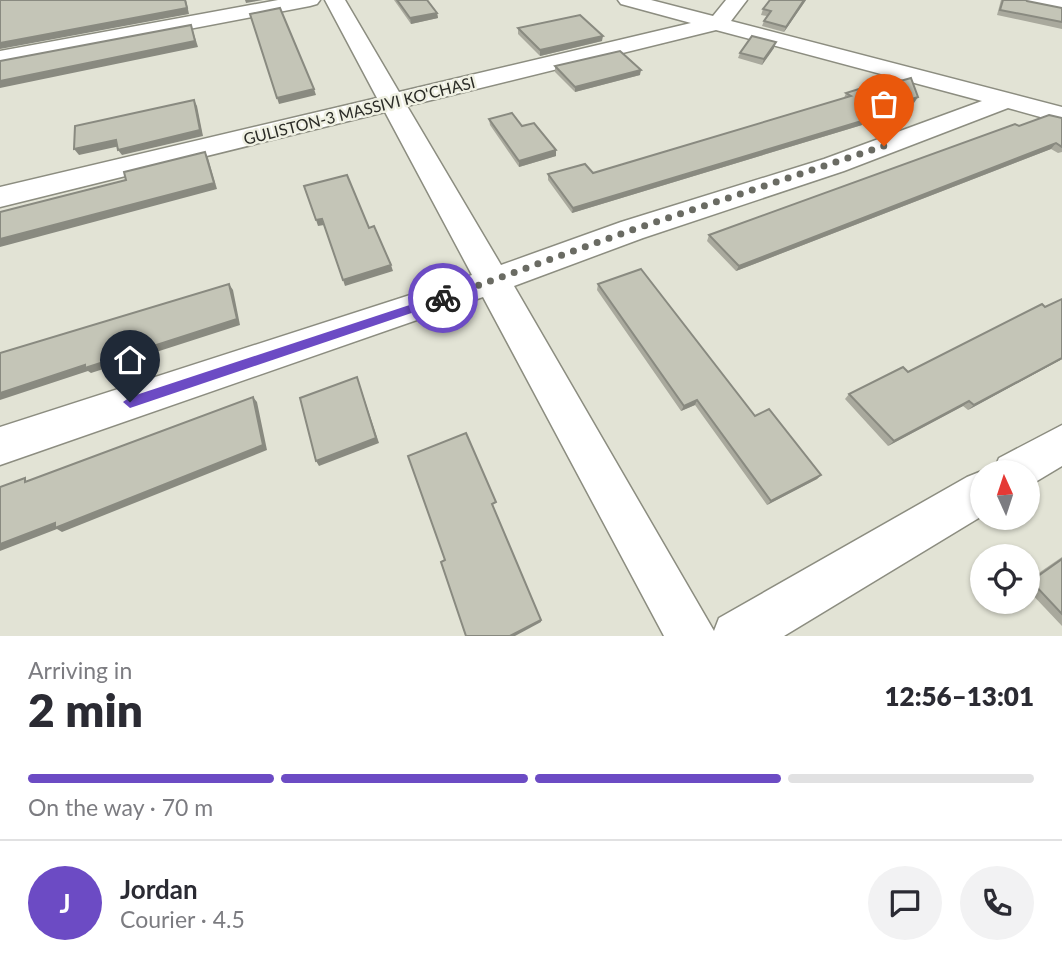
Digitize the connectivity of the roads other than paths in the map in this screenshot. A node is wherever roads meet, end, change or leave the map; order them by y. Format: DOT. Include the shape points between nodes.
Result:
graph roads {
  1 [pos="310,0"];
  2 [pos="335,0"];
  3 [pos="628,0"];
  4 [pos="737,0"];
  5 [pos="1031,0"];
  6 [pos="1062,6"];
  7 [pos="718,23"];
  8 [pos="0,58"];
  9 [pos="1008,100"];
  10 [pos="392,102"];
  11 [pos="1062,115"];
  12 [pos="0,197"];
  13 [pos="493,281"];
  14 [pos="1062,444"];
  15 [pos="0,446"];
  16 [pos="1035,460"];
  17 [pos="970,499"];
  18 [pos="691,636"];
  19 [pos="737,636"];
  1 -- 8 [label="street"];
  2 -- 10 [label="street"];
  3 -- 7 [label="street, GULISTON-3 MASSIVI KO'CHASI"];
  4 -- 7 [label="street"];
  5 -- 6 [label="street"];
  7 -- 9 [label="street, GULISTON-3 MASSIVI KO'CHASI"];
  7 -- 10 [label="street, GULISTON-3 MASSIVI KO'CHASI"];
  9 -- 11 [label="street, GULISTON-3 MASSIVI KO'CHASI"];
  9 -- 13 [label="street" via="834,165 632,230"];
  10 -- 12 [label="street, GULISTON-3 MASSIVI KO'CHASI"];
  10 -- 13 [label="street"];
  13 -- 15 [label="street"];
  13 -- 18 [label="street"];
  14 -- 16 [label="street"];
  17 -- 19 [label="street"];
}
